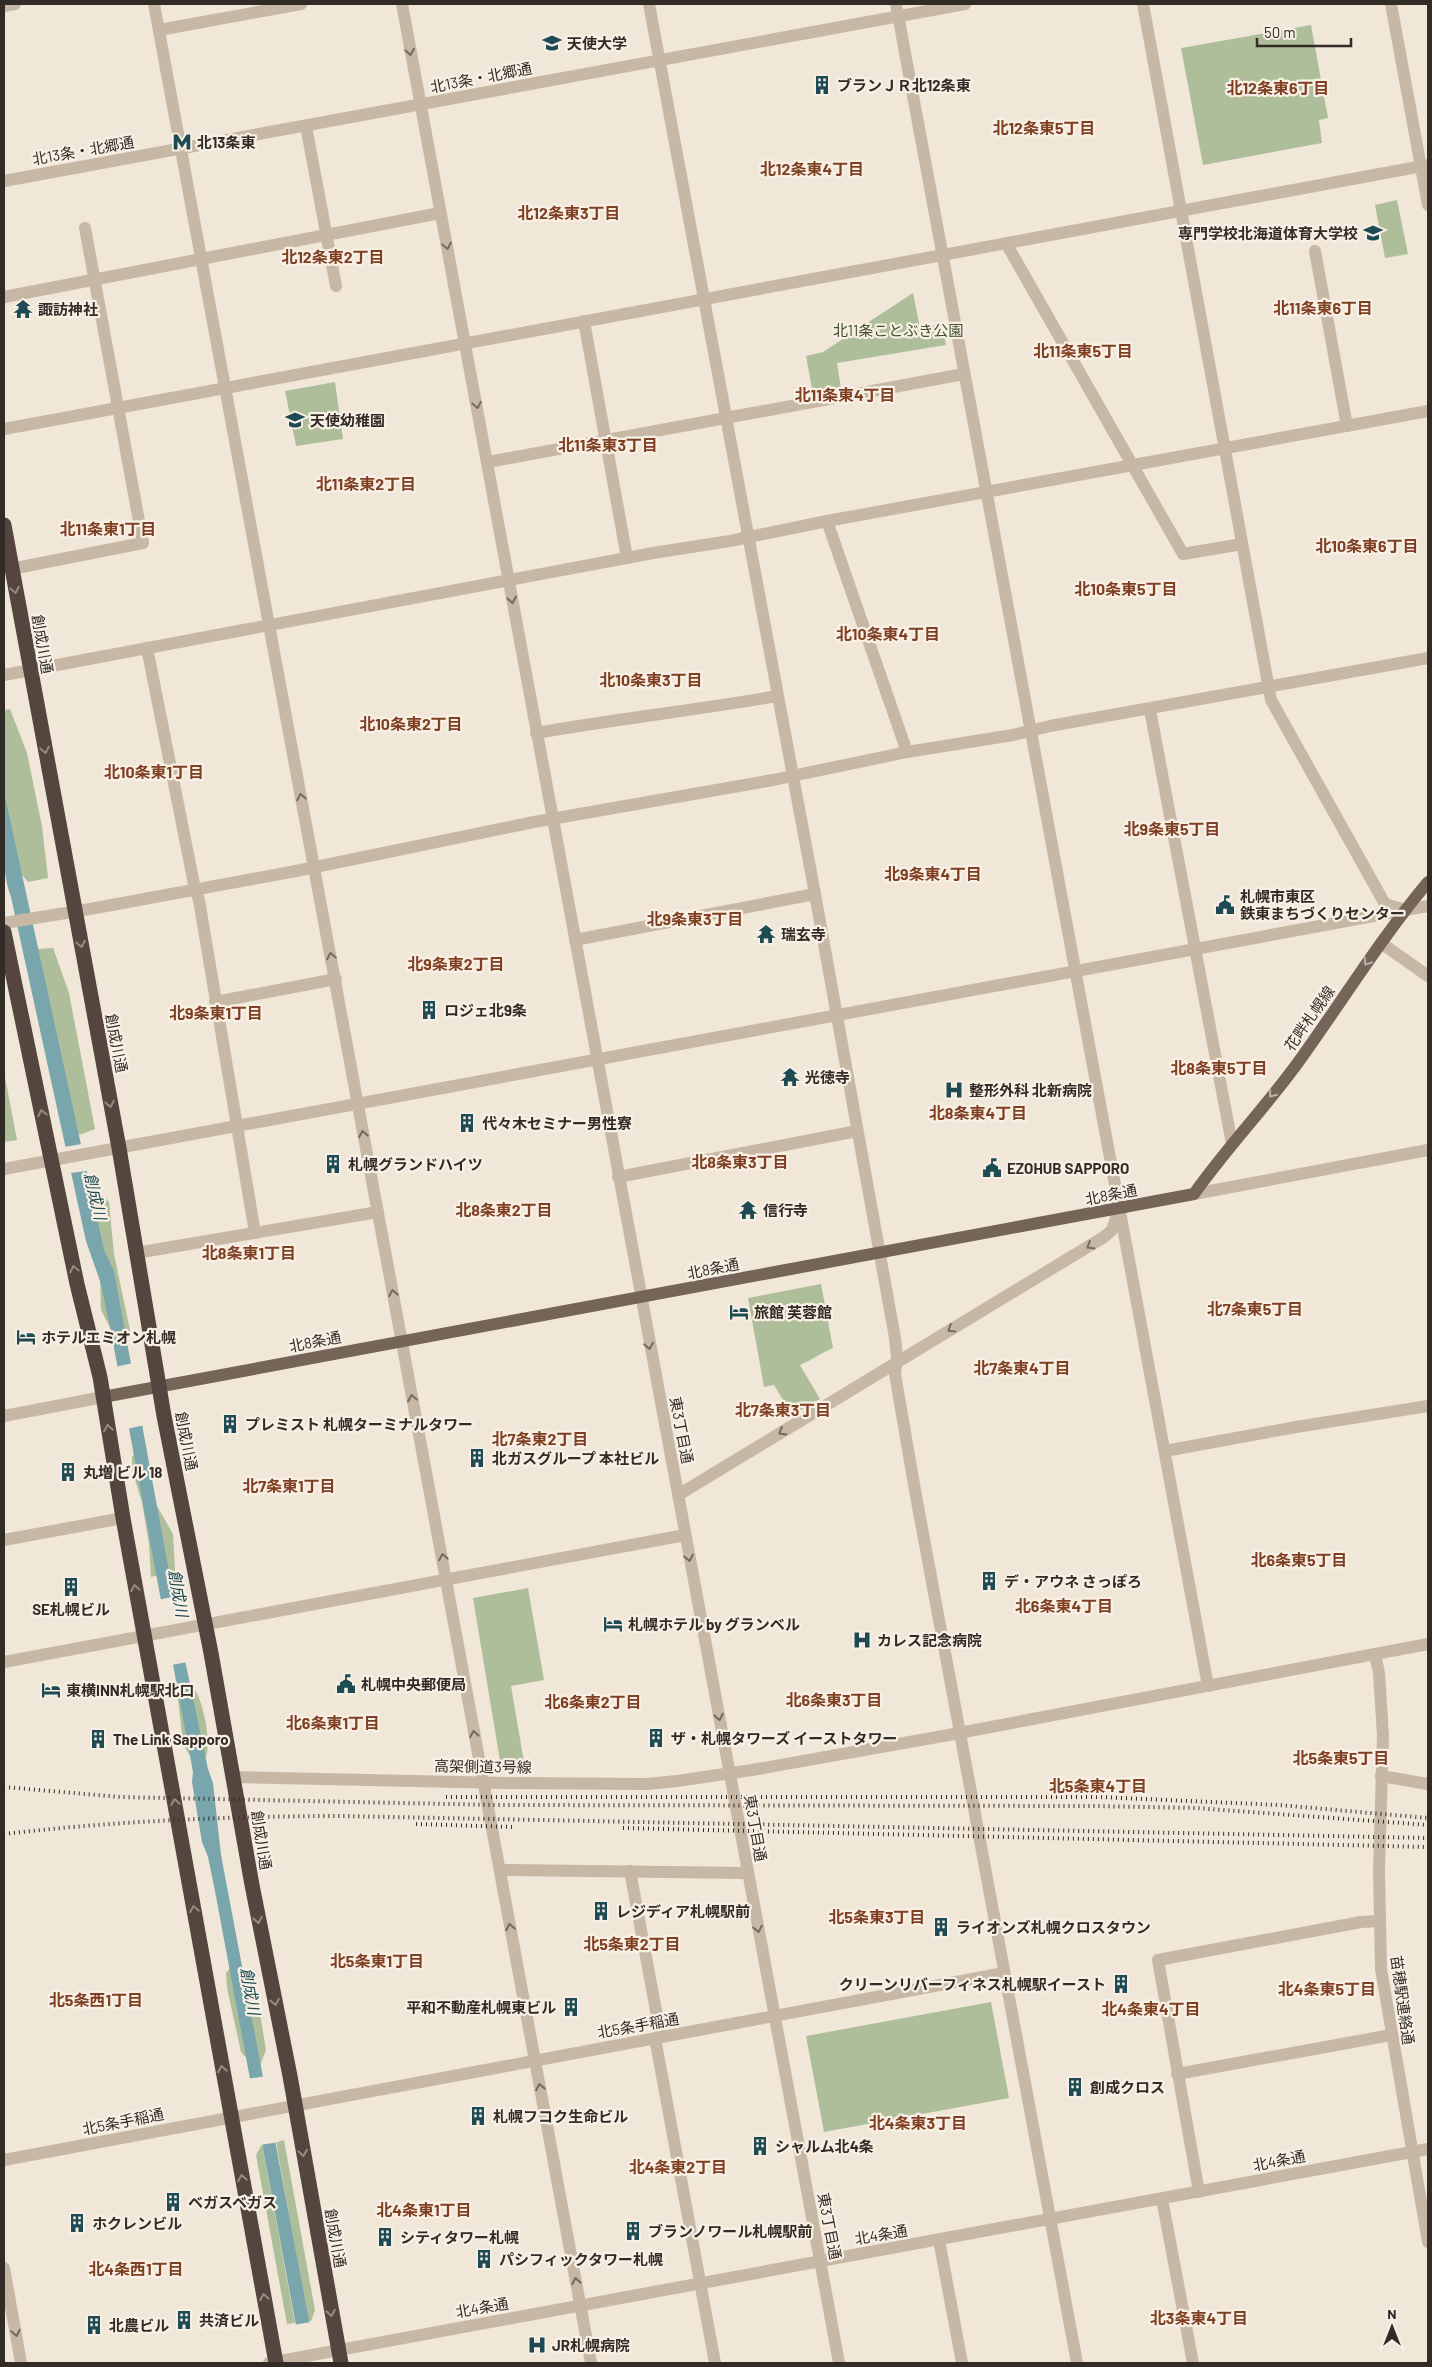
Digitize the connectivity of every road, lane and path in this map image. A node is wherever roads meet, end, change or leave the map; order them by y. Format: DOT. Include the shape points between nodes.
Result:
graph roads {
  1 [pos="15,4"];
  2 [pos="154,4"];
  3 [pos="301,4"];
  4 [pos="402,4"];
  5 [pos="649,4"];
  6 [pos="965,4"];
  7 [pos="1143,4"];
  8 [pos="1391,4"];
  9 [pos="4,6"];
  10 [pos="897,10"];
  11 [pos="159,30"];
  12 [pos="660,60"];
  13 [pos="420,105"];
  14 [pos="306,126"];
  15 [pos="181,149"];
  16 [pos="1424,166"];
  17 [pos="4,181"];
  18 [pos="1428,205"];
  19 [pos="1181,211"];
  20 [pos="440,213"];
  21 [pos="84,228"];
  22 [pos="327,235"];
  23 [pos="1006,243"];
  24 [pos="1314,251"];
  25 [pos="943,254"];
  26 [pos="201,258"];
  27 [pos="94,278"];
  28 [pos="336,286"];
  29 [pos="4,296"];
  30 [pos="704,299"];
  31 [pos="584,321"];
  32 [pos="465,343"];
  33 [pos="964,374"];
  34 [pos="226,387"];
  35 [pos="119,407"];
  36 [pos="1428,411"];
  37 [pos="725,418"];
  38 [pos="1347,426"];
  39 [pos="4,429"];
  40 [pos="606,439"];
  41 [pos="1226,448"];
  42 [pos="488,462"];
  43 [pos="1133,466"];
  44 [pos="986,492"];
  45 [pos="828,521"];
  46 [pos="4,525"];
  47 [pos="748,538"];
  48 [pos="1242,544"];
  49 [pos="627,558"];
  50 [pos="11,569"];
  51 [pos="509,580"];
  52 [pos="269,626"];
  53 [pos="146,648"];
  54 [pos="1428,658"];
  55 [pos="30,670"];
  56 [pos="4,675"];
  57 [pos="1269,688"];
  58 [pos="777,696"];
  59 [pos="1150,710"];
  60 [pos="1032,730"];
  61 [pos="536,733"];
  62 [pos="907,752"];
  63 [pos="792,775"];
  64 [pos="552,819"];
  65 [pos="314,866"];
  66 [pos="1428,882"];
  67 [pos="195,889"];
  68 [pos="815,894"];
  69 [pos="1428,906"];
  70 [pos="1404,910"];
  71 [pos="75,911"];
  72 [pos="4,923"];
  73 [pos="4,932"];
  74 [pos="575,940"];
  75 [pos="1380,943"];
  76 [pos="1195,948"];
  77 [pos="1076,971"];
  78 [pos="1428,976"];
  79 [pos="336,980"];
  80 [pos="215,1002"];
  81 [pos="836,1015"];
  82 [pos="597,1060"];
  83 [pos="357,1104"];
  84 [pos="236,1125"];
  85 [pos="857,1131"];
  86 [pos="1232,1144"];
  87 [pos="118,1148"];
  88 [pos="1428,1150"];
  89 [pos="59,1159"];
  90 [pos="4,1169"];
  91 [pos="618,1177"];
  92 [pos="1194,1194"];
  93 [pos="1119,1209"];
  94 [pos="378,1212"];
  95 [pos="255,1233"];
  96 [pos="136,1254"];
  97 [pos="880,1254"];
  98 [pos="640,1298"];
  99 [pos="402,1341"];
  100 [pos="895,1363"];
  101 [pos="159,1387"];
  102 [pos="103,1396"];
  103 [pos="1428,1406"];
  104 [pos="4,1416"];
  105 [pos="1165,1451"];
  106 [pos="678,1495"];
  107 [pos="123,1518"];
  108 [pos="685,1535"];
  109 [pos="4,1540"];
  110 [pos="447,1580"];
  111 [pos="204,1625"];
  112 [pos="145,1636"];
  113 [pos="1428,1644"];
  114 [pos="1375,1654"];
  115 [pos="4,1662"];
  116 [pos="1208,1686"];
  117 [pos="961,1733"];
  118 [pos="730,1774"];
  119 [pos="1381,1776"];
  120 [pos="234,1777"];
  121 [pos="483,1782"];
  122 [pos="1428,1784"];
  123 [pos="500,1870"];
  124 [pos="630,1871"];
  125 [pos="747,1873"];
  126 [pos="1379,1921"];
  127 [pos="1004,1973"];
  128 [pos="774,2016"];
  129 [pos="1391,2035"];
  130 [pos="658,2038"];
  131 [pos="536,2060"];
  132 [pos="1177,2074"];
  133 [pos="295,2105"];
  134 [pos="231,2117"];
  135 [pos="1428,2149"];
  136 [pos="1412,2152"];
  137 [pos="4,2160"];
  138 [pos="1199,2192"];
  139 [pos="1162,2198"];
  140 [pos="1050,2219"];
  141 [pos="939,2240"];
  142 [pos="1428,2242"];
  143 [pos="820,2262"];
  144 [pos="4,2268"];
  145 [pos="700,2284"];
  146 [pos="580,2306"];
  147 [pos="340,2357"];
  148 [pos="21,2363"];
  149 [pos="274,2363"];
  150 [pos="591,2363"];
  151 [pos="715,2363"];
  152 [pos="839,2363"];
  153 [pos="962,2363"];
  154 [pos="1077,2363"];
  155 [pos="1193,2363"];
  1 -- 9 [label="street"];
  2 -- 11 [label="street"];
  3 -- 11 [label="street"];
  4 -- 13 [label="street, 東3丁目通, one-way"];
  5 -- 12 [label="street"];
  6 -- 10 [label="street, 北13条・北郷通"];
  7 -- 19 [label="street"];
  8 -- 16 [label="street"];
  10 -- 12 [label="street, 北13条・北郷通"];
  10 -- 25 [label="street"];
  11 -- 15 [label="street"];
  12 -- 13 [label="street, 北13条・北郷通"];
  12 -- 30 [label="street"];
  13 -- 14 [label="street, 北13条・北郷通"];
  13 -- 20 [label="street, 東3丁目通"];
  14 -- 15 [label="street, 北13条・北郷通"];
  14 -- 22 [label="street"];
  15 -- 17 [label="street, 北13条・北郷通"];
  15 -- 26 [label="street"];
  16 -- 18 [label="street"];
  16 -- 19 [label="street"];
  19 -- 23 [label="street"];
  19 -- 41 [label="street"];
  20 -- 22 [label="street"];
  20 -- 32 [label="street, 東3丁目通, one-way"];
  21 -- 27 [label="street"];
  22 -- 26 [label="street"];
  22 -- 28 [label="street"];
  23 -- 25 [label="street"];
  23 -- 43 [label="street"];
  24 -- 38 [label="street"];
  25 -- 30 [label="street"];
  25 -- 33 [label="street"];
  26 -- 27 [label="street"];
  26 -- 34 [label="street"];
  27 -- 29 [label="street"];
  27 -- 35 [label="street"];
  30 -- 31 [label="street"];
  30 -- 37 [label="street"];
  31 -- 32 [label="street"];
  31 -- 40 [label="street"];
  32 -- 34 [label="street"];
  32 -- 42 [label="street, 東3丁目通, one-way"];
  33 -- 37 [label="street"];
  33 -- 44 [label="street"];
  34 -- 35 [label="street"];
  34 -- 52 [label="street"];
  35 -- 39 [label="street"];
  35 -- 50 [label="street" via="144,542"];
  36 -- 38 [label="street"];
  37 -- 40 [label="street"];
  37 -- 47 [label="street"];
  38 -- 41 [label="street"];
  40 -- 42 [label="street"];
  40 -- 49 [label="street"];
  41 -- 43 [label="street"];
  41 -- 48 [label="street"];
  42 -- 51 [label="street, 東3丁目通"];
  43 -- 44 [label="street"];
  43 -- 48 [label="street" via="1183,554"];
  44 -- 45 [label="street"];
  44 -- 60 [label="street"];
  45 -- 47 [label="street"];
  45 -- 62 [label="street"];
  46 -- 50 [label="highway, 創成川通"];
  47 -- 49 [label="street"];
  47 -- 58 [label="street"];
  48 -- 57 [label="street"];
  49 -- 51 [label="street"];
  50 -- 55 [label="highway, 創成川通, one-way"];
  51 -- 52 [label="street"];
  51 -- 61 [label="street, 東3丁目通, one-way"];
  52 -- 53 [label="street"];
  65 -- 52 [label="street, one-way"];
  53 -- 55 [label="street"];
  53 -- 67 [label="street"];
  54 -- 57 [label="street"];
  55 -- 56 [label="street"];
  55 -- 71 [label="highway, 創成川通, one-way"];
  57 -- 59 [label="street"];
  57 -- 70 [label="street" via="1270,700 1385,904"];
  58 -- 61 [label="street"];
  58 -- 63 [label="street"];
  59 -- 60 [label="street"];
  59 -- 76 [label="street"];
  60 -- 62 [label="street"];
  60 -- 77 [label="street"];
  61 -- 64 [label="street, 東3丁目通"];
  62 -- 63 [label="street"];
  63 -- 64 [label="street"];
  63 -- 68 [label="street"];
  64 -- 65 [label="street"];
  64 -- 74 [label="street, 東3丁目通"];
  65 -- 67 [label="street"];
  79 -- 65 [label="street, one-way"];
  66 -- 70 [label="main road, 花畔札幌線"];
  67 -- 71 [label="street"];
  67 -- 80 [label="street"];
  68 -- 74 [label="street"];
  68 -- 81 [label="street"];
  69 -- 70 [label="street"];
  70 -- 75 [label="main road, 花畔札幌線"];
  70 -- 76 [label="street"];
  71 -- 72 [label="street"];
  71 -- 87 [label="highway, 創成川通, one-way"];
  89 -- 73 [label="highway, one-way"];
  74 -- 82 [label="street, 東3丁目通"];
  75 -- 78 [label="street"];
  75 -- 86 [label="main road, 花畔札幌線, one-way" via="1301,1059"];
  76 -- 77 [label="street"];
  76 -- 86 [label="street"];
  77 -- 81 [label="street"];
  77 -- 93 [label="street"];
  79 -- 80 [label="street"];
  79 -- 83 [label="street"];
  80 -- 84 [label="street"];
  81 -- 82 [label="street"];
  81 -- 85 [label="street"];
  82 -- 83 [label="street"];
  82 -- 91 [label="street, 東3丁目通"];
  83 -- 84 [label="street"];
  94 -- 83 [label="street, one-way"];
  84 -- 87 [label="street"];
  84 -- 95 [label="street"];
  85 -- 91 [label="street"];
  85 -- 97 [label="street"];
  86 -- 92 [label="main road, 花畔札幌線"];
  87 -- 89 [label="street"];
  87 -- 96 [label="highway, 創成川通"];
  88 -- 92 [label="street, 北8条通"];
  89 -- 90 [label="street"];
  102 -- 89 [label="highway, one-way"];
  91 -- 98 [label="street, 東3丁目通"];
  92 -- 93 [label="main road, 北8条通"];
  93 -- 97 [label="main road, 北8条通"];
  93 -- 100 [label="street, one-way" via="1112,1230 1104,1237"];
  93 -- 105 [label="street"];
  94 -- 95 [label="street"];
  99 -- 94 [label="street, one-way"];
  95 -- 96 [label="street"];
  96 -- 101 [label="highway, 創成川通"];
  97 -- 98 [label="main road, 北8条通"];
  97 -- 100 [label="street" via="895,1338"];
  98 -- 99 [label="main road, 北8条通"];
  98 -- 106 [label="street, 東3丁目通, one-way"];
  99 -- 101 [label="main road, 北8条通"];
  110 -- 99 [label="street, one-way"];
  100 -- 106 [label="street, one-way"];
  100 -- 117 [label="street" via="916,1496"];
  101 -- 102 [label="main road, 北8条通"];
  101 -- 111 [label="highway, 創成川通"];
  102 -- 104 [label="street, 北8条通"];
  107 -- 102 [label="highway, one-way"];
  103 -- 105 [label="street"];
  105 -- 116 [label="street"];
  106 -- 108 [label="street, 東3丁目通"];
  107 -- 109 [label="street"];
  112 -- 107 [label="highway, one-way"];
  108 -- 110 [label="street"];
  108 -- 118 [label="street, 東3丁目通, one-way"];
  110 -- 111 [label="street"];
  121 -- 110 [label="street, one-way"];
  111 -- 112 [label="street"];
  111 -- 120 [label="highway, 創成川通"];
  112 -- 115 [label="street"];
  134 -- 112 [label="highway, one-way"];
  113 -- 114 [label="street, 高架側道3号線"];
  114 -- 116 [label="street, 高架側道3号線"];
  114 -- 119 [label="street, 苗穂駅連絡通" via="1383,1736"];
  116 -- 117 [label="street, 高架側道3号線"];
  117 -- 118 [label="street, 高架側道3号線"];
  117 -- 127 [label="street"];
  118 -- 121 [label="street, 高架側道3号線" via="647,1784"];
  118 -- 125 [label="street, 東3丁目通"];
  119 -- 122 [label="street"];
  119 -- 126 [label="street, 苗穂駅連絡通"];
  120 -- 121 [label="street, 高架側道3号線"];
  120 -- 133 [label="highway, 創成川通, one-way"];
  121 -- 123 [label="street"];
  123 -- 124 [label="street"];
  131 -- 123 [label="street, one-way"];
  124 -- 125 [label="street"];
  124 -- 130 [label="street"];
  125 -- 128 [label="street, 東3丁目通, one-way"];
  126 -- 129 [label="street, 苗穂駅連絡通" via="1381,1969"];
  126 -- 132 [label="street" via="1158,1960"];
  127 -- 128 [label="street, 北5条手稲通"];
  127 -- 140 [label="street"];
  128 -- 130 [label="street, 北5条手稲通"];
  128 -- 143 [label="street, 東3丁目通"];
  129 -- 132 [label="street"];
  129 -- 136 [label="street, 苗穂駅連絡通"];
  130 -- 131 [label="street, 北5条手稲通"];
  130 -- 145 [label="street"];
  131 -- 133 [label="street, 北5条手稲通"];
  146 -- 131 [label="street, one-way"];
  132 -- 138 [label="street"];
  133 -- 134 [label="street, 北5条手稲通"];
  133 -- 147 [label="highway, 創成川通, one-way"];
  134 -- 137 [label="street, 北5条手稲通"];
  149 -- 134 [label="highway, one-way"];
  135 -- 136 [label="street, 北4条通"];
  136 -- 138 [label="street, 北4条通"];
  136 -- 142 [label="street, 苗穂駅連絡通"];
  138 -- 139 [label="street, 北4条通"];
  139 -- 140 [label="street, 北4条通"];
  139 -- 155 [label="street"];
  140 -- 141 [label="street, 北4条通"];
  140 -- 154 [label="street"];
  141 -- 143 [label="street, 北4条通"];
  141 -- 153 [label="street"];
  143 -- 145 [label="street, 北4条通"];
  143 -- 152 [label="street, 東3丁目通"];
  144 -- 148 [label="street, one-way"];
  145 -- 146 [label="street, 北4条通"];
  145 -- 151 [label="street"];
  146 -- 147 [label="street, 北4条通"];
  146 -- 150 [label="street"];
  147 -- 149 [label="street, 北4条通" via="323,2353"];
}
